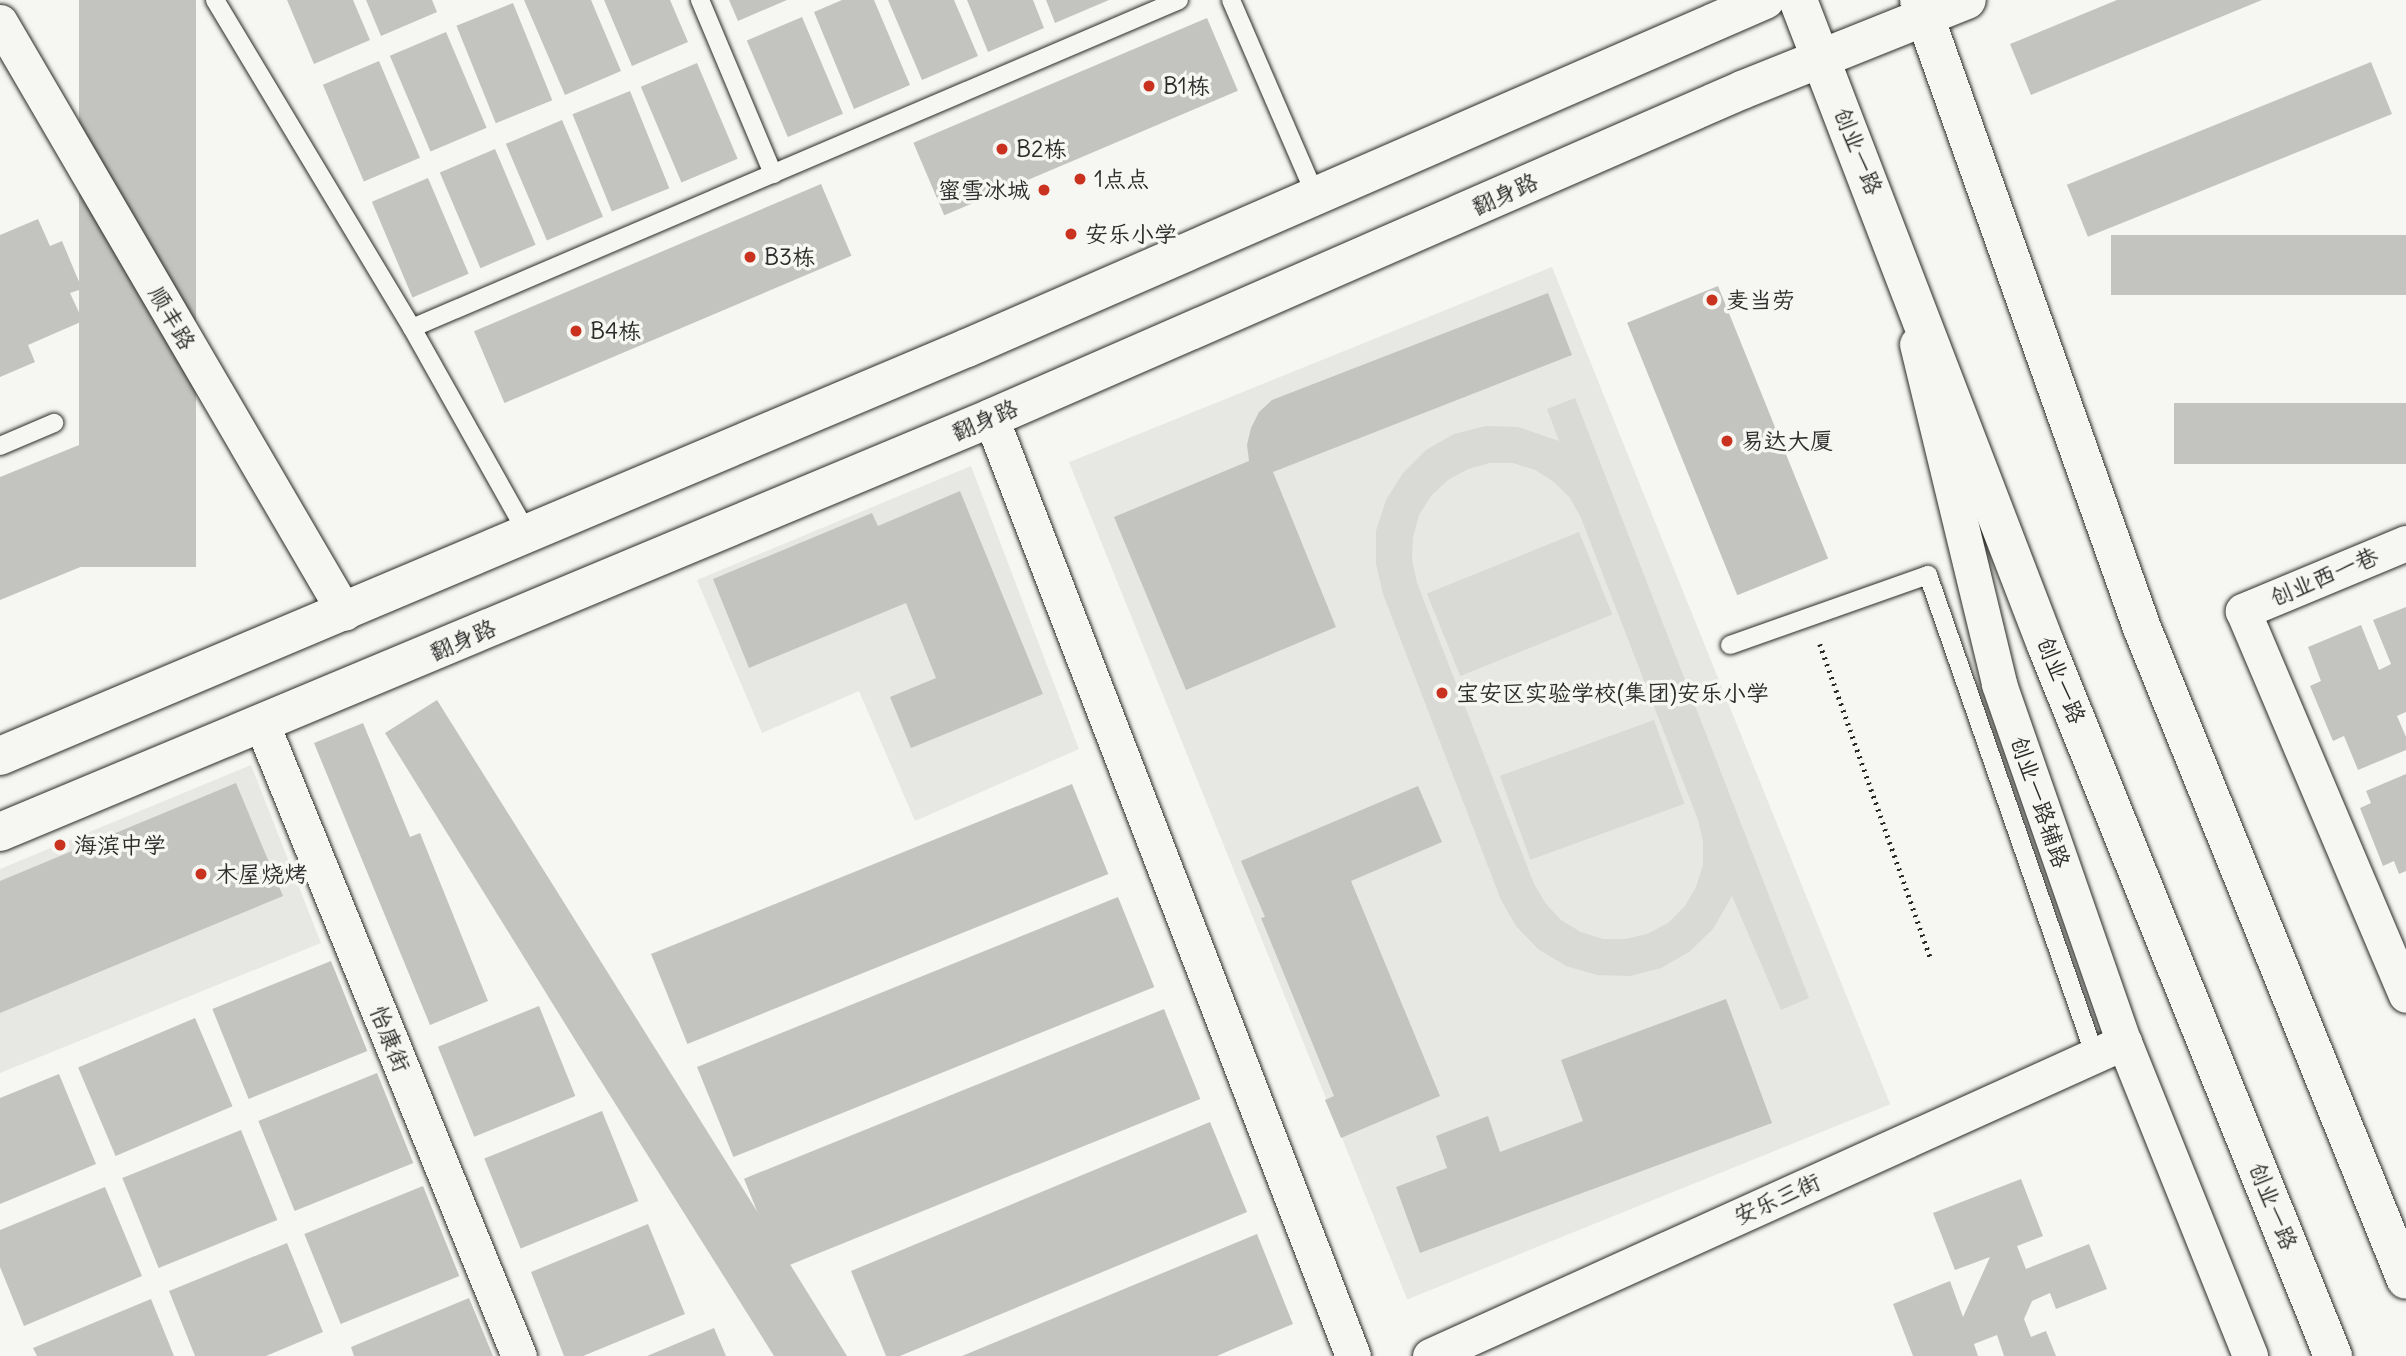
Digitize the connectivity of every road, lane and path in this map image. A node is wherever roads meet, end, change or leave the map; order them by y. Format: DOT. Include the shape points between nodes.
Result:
graph roads {
  1 [pos="215,0"];
  2 [pos="700,0"];
  3 [pos="1178,0"];
  4 [pos="1231,0"];
  5 [pos="1765,0"];
  6 [pos="1798,0"];
  7 [pos="1967,0"];
  8 [pos="1922,9"];
  9 [pos="0,22"];
  10 [pos="1821,57"];
  11 [pos="773,174"];
  12 [pos="1315,196"];
  13 [pos="1889,229"];
  14 [pos="412,328"];
  15 [pos="991,418"];
  16 [pos="54,423"];
  17 [pos="0,446"];
  18 [pos="528,535"];
  19 [pos="2406,543"];
  20 [pos="345,613"];
  21 [pos="1810,616"];
  22 [pos="1730,645"];
  23 [pos="261,722"];
  24 [pos="0,756"];
  25 [pos="0,832"];
  26 [pos="1930,957"];
  27 [pos="2406,995"];
  28 [pos="2110,1049"];
  29 [pos="2406,1280"];
  30 [pos="519,1356"];
  31 [pos="1353,1356"];
  32 [pos="1430,1356"];
  33 [pos="2250,1356"];
  34 [pos="2333,1356"];
  1 -- 14 [label="lane"];
  2 -- 11 [label="lane"];
  3 -- 11 [label="lane"];
  4 -- 12 [label="lane"];
  5 -- 12 [label="main road"];
  6 -- 10 [label="main road, 创业一路"];
  7 -- 8 [label="main road, 翻身路"];
  8 -- 10 [label="main road, 翻身路"];
  8 -- 29 [label="main road" via="2142,628"];
  9 -- 20 [label="street, 顺丰路"];
  10 -- 13 [label="main road, 创业一路"];
  10 -- 15 [label="main road, 翻身路"];
  11 -- 14 [label="lane"];
  12 -- 18 [label="main road"];
  13 -- 28 [label="street, 创业一路辅路" via="1998,684"];
  13 -- 34 [label="main road, 创业一路" via="2046,645"];
  14 -- 18 [label="lane"];
  15 -- 23 [label="main road, 翻身路"];
  15 -- 31 [label="street"];
  16 -- 17 [label="lane"];
  18 -- 20 [label="main road"];
  19 -- 27 [label="street, 创业西一巷" via="2243,611"];
  20 -- 24 [label="main road"];
  21 -- 22 [label="lane"];
  21 -- 26 [label="path"];
  21 -- 28 [label="lane" via="1928,575"];
  23 -- 25 [label="main road, 翻身路"];
  23 -- 30 [label="street, 怡康街"];
  28 -- 32 [label="street, 安乐三街"];
  28 -- 33 [label="street, 创业一路辅路"];
}
